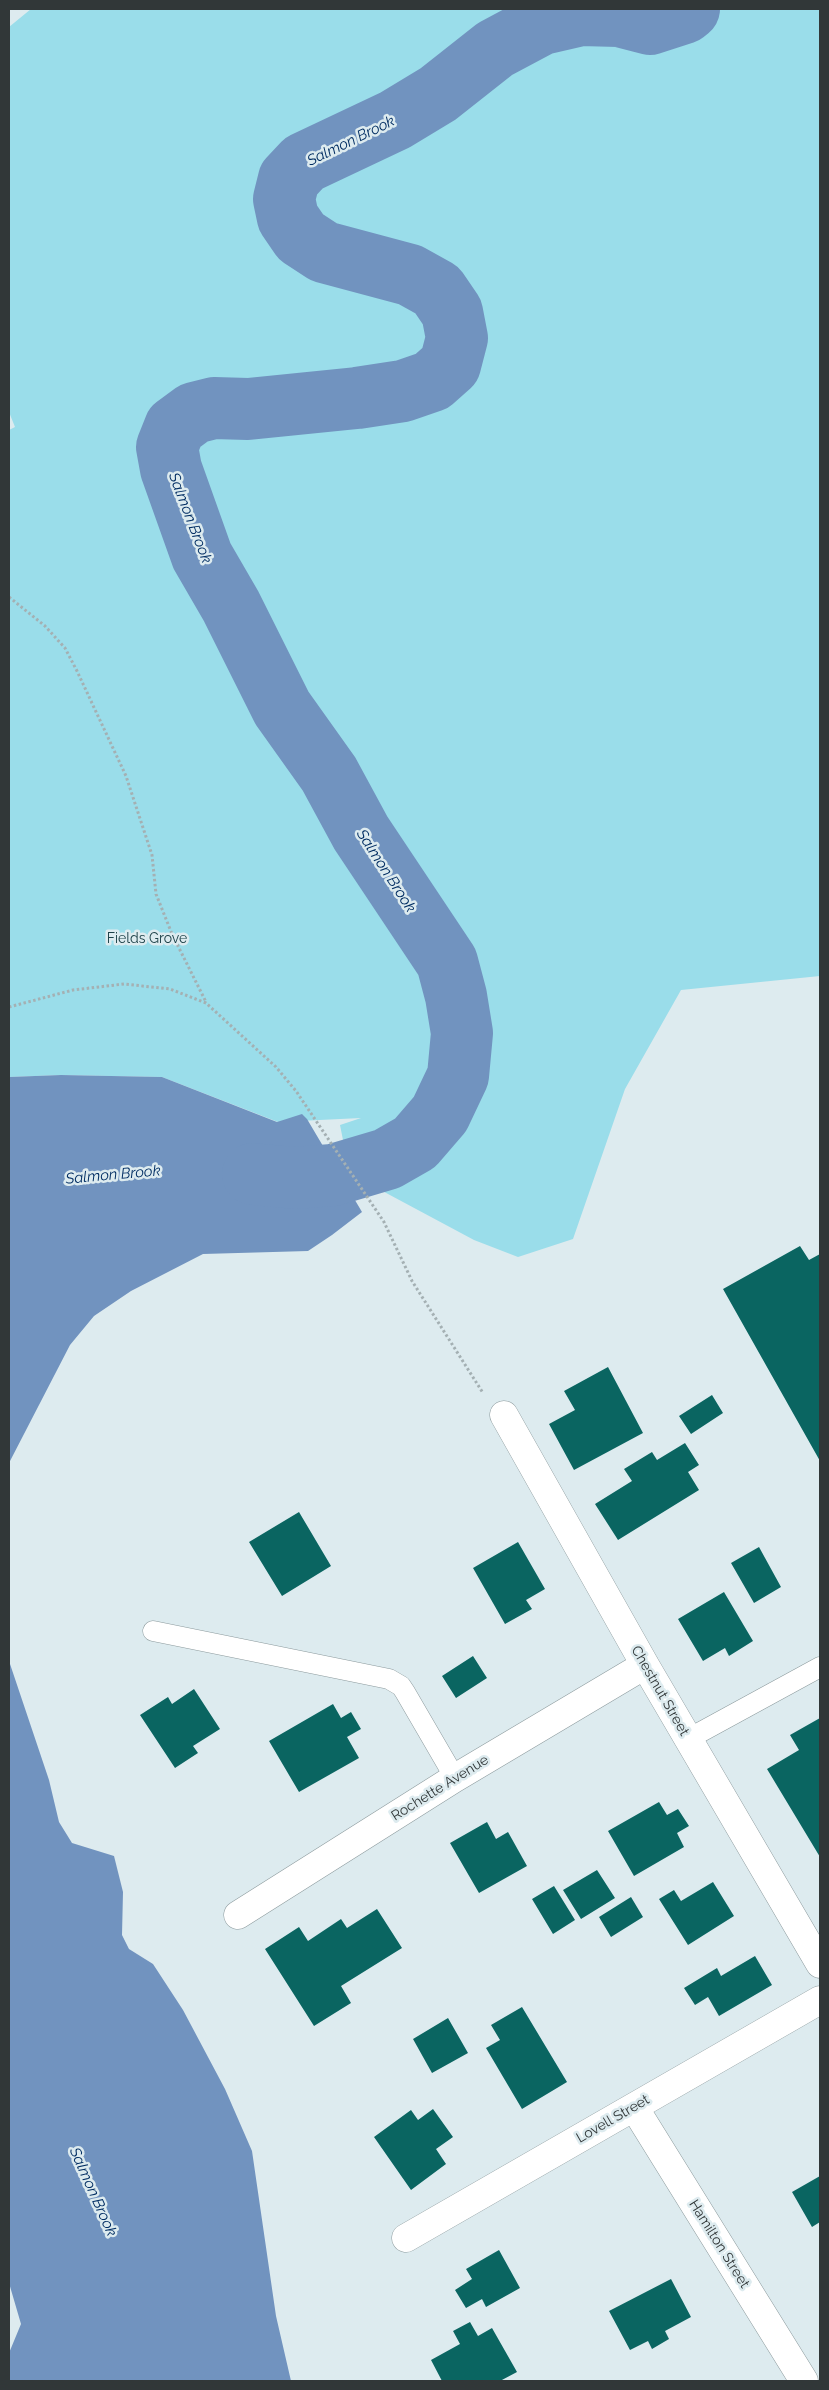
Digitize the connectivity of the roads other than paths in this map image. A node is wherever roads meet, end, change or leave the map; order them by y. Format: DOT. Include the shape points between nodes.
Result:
graph roads {
  1 [pos="504,1415"];
  2 [pos="153,1631"];
  3 [pos="644,1665"];
  4 [pos="820,1666"];
  5 [pos="688,1740"];
  6 [pos="455,1778"];
  7 [pos="238,1915"];
  8 [pos="818,1956"];
  9 [pos="820,2000"];
  10 [pos="634,2107"];
  11 [pos="406,2238"];
  12 [pos="804,2381"];
  1 -- 3 [label="street, Chestnut Street"];
  2 -- 6 [label="lane" via="389,1679 405,1692"];
  3 -- 5 [label="street, Chestnut Street"];
  3 -- 6 [label="street, Rochette Avenue"];
  4 -- 5 [label="lane"];
  5 -- 8 [label="street, Chestnut Street"];
  6 -- 7 [label="street, Rochette Avenue"];
  9 -- 10 [label="street, Lovell Street"];
  10 -- 11 [label="street, Lovell Street"];
  10 -- 12 [label="street, Hamilton Street"];
}
